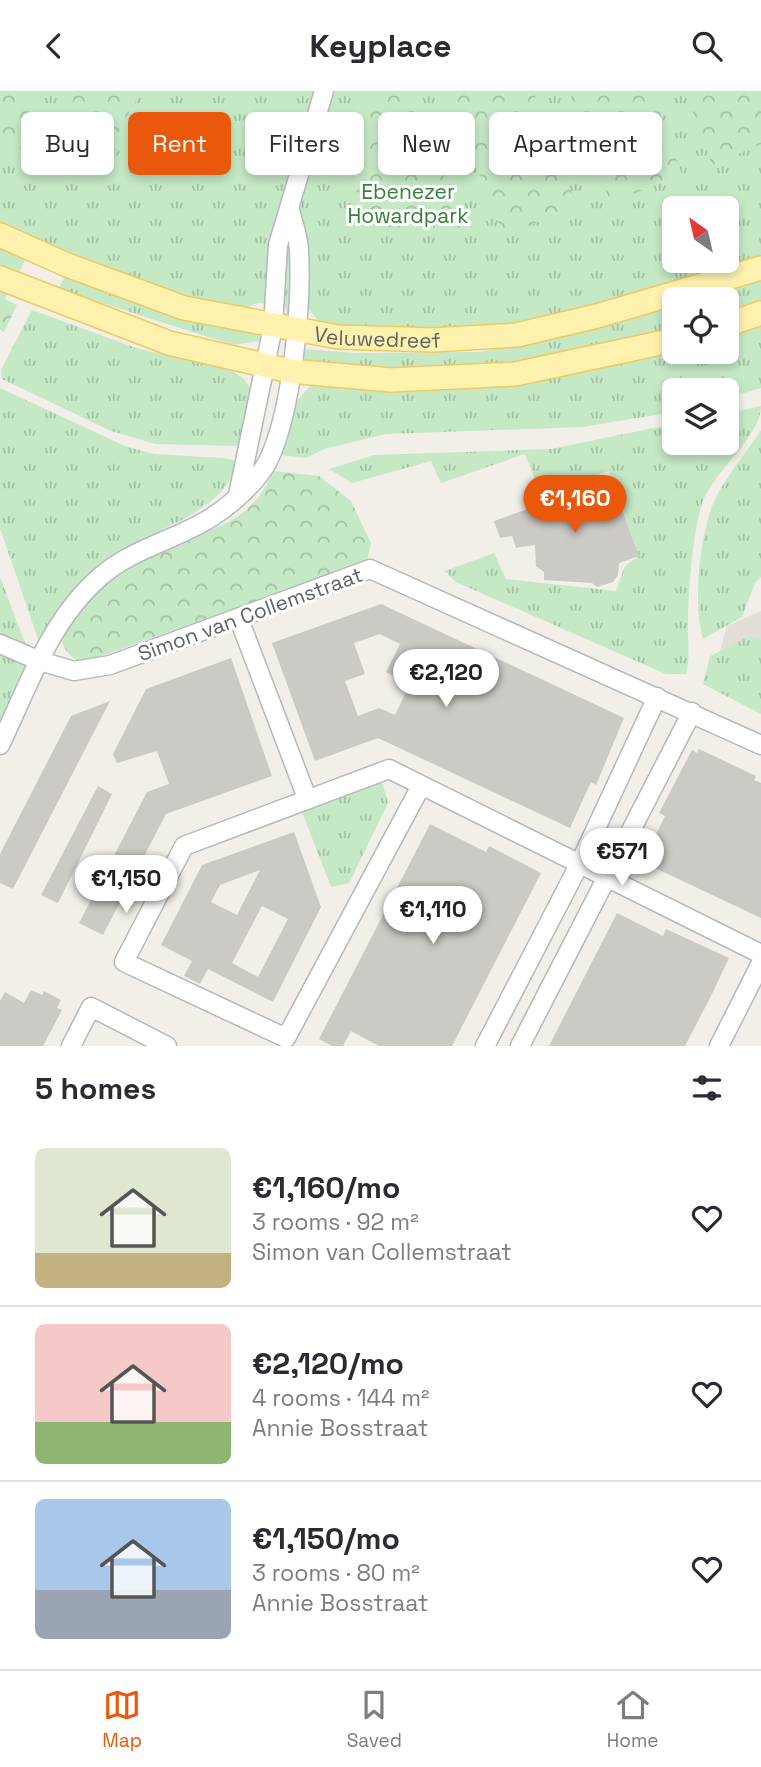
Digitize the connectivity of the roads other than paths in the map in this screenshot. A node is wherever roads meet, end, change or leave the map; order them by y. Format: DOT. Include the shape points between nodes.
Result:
graph roads {
  1 [pos="324,91"];
  2 [pos="0,235"];
  3 [pos="761,268"];
  4 [pos="0,278"];
  5 [pos="761,313"];
  6 [pos="739,321"];
  7 [pos="284,329"];
  8 [pos="662,343"];
  9 [pos="266,367"];
  10 [pos="290,371"];
  11 [pos="238,495"];
  12 [pos="239,619"];
  13 [pos="0,644"];
  14 [pos="40,661"];
  15 [pos="657,697"];
  16 [pos="692,712"];
  17 [pos="0,745"];
  18 [pos="761,745"];
  19 [pos="421,786"];
  20 [pos="307,798"];
  21 [pos="579,865"];
  22 [pos="606,877"];
  23 [pos="761,954"];
  24 [pos="761,963"];
  25 [pos="71,1046"];
  26 [pos="167,1046"];
  27 [pos="485,1046"];
  28 [pos="520,1046"];
  29 [pos="719,1046"];
  1 -- 7 [label="street" via="290,210 299,249"];
  2 -- 7 [label="main road, Veluwedreef" via="184,308"];
  3 -- 7 [label="main road, Veluwedreef" via="517,335 433,340 338,337"];
  4 -- 9 [label="main road, Veluwedreef" via="169,343"];
  5 -- 6 [label="main road"];
  7 -- 9 [label="street"];
  7 -- 10 [label="street"];
  8 -- 10 [label="main road, Veluwedreef" via="515,374 391,380"];
  9 -- 10 [label="main road, Veluwedreef"];
  9 -- 11 [label="street"];
  10 -- 11 [label="street" via="269,460"];
  11 -- 14 [label="street" via="214,516 159,540 99,577 62,618"];
  12 -- 14 [label="street, Simon van Collemstraat" via="110,665 74,671"];
  12 -- 15 [label="street, Simon van Collemstraat" via="370,569"];
  12 -- 20 [label="street"];
  13 -- 14 [label="street, Simon van Collemstraat"];
  14 -- 17 [label="street"];
  15 -- 16 [label="street, Simon van Collemstraat"];
  15 -- 21 [label="street"];
  16 -- 18 [label="street, Simon van Collemstraat"];
  16 -- 22 [label="street"];
  19 -- 20 [label="street" via="389,769"];
  19 -- 20 [label="street" via="286,1038 124,962 184,846"];
  19 -- 21 [label="street"];
  21 -- 22 [label="street"];
  21 -- 27 [label="street"];
  22 -- 23 [label="street"];
  22 -- 28 [label="street"];
  24 -- 29 [label="street"];
  25 -- 26 [label="street" via="91,1007"];
}
